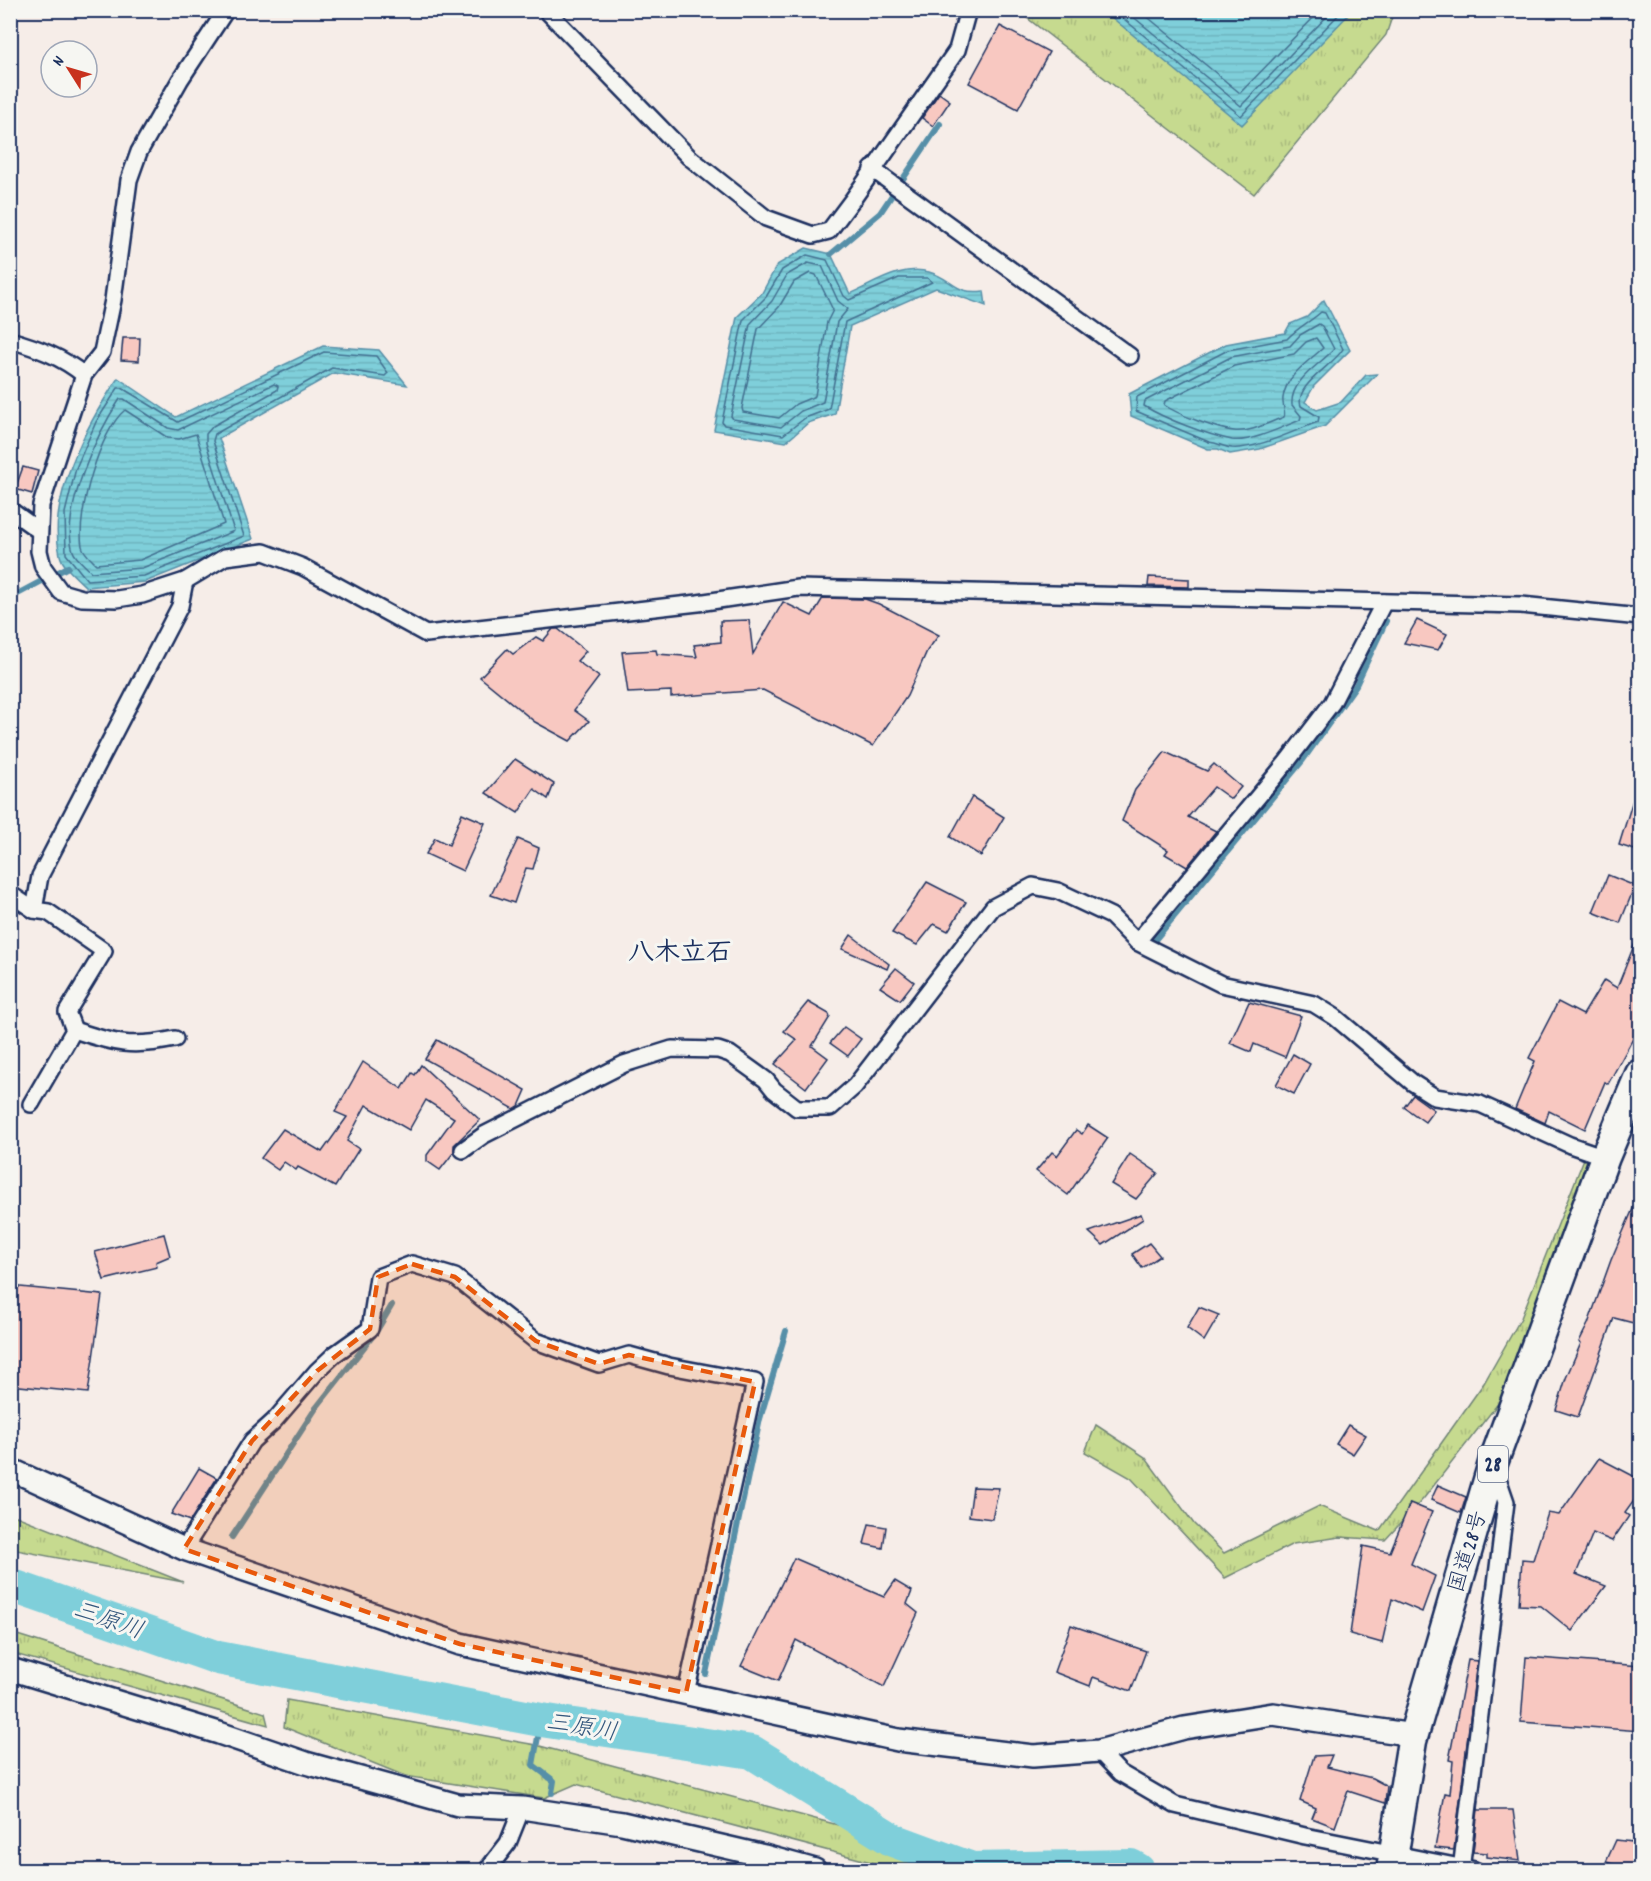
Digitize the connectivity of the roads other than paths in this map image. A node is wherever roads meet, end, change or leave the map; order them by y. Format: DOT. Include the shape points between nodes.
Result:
graph roads {
  1 [pos="226,10"];
  2 [pos="546,10"];
  3 [pos="968,10"];
  4 [pos="872,169"];
  5 [pos="10,340"];
  6 [pos="1130,356"];
  7 [pos="84,375"];
  8 [pos="10,510"];
  9 [pos="38,530"];
  10 [pos="185,581"];
  11 [pos="1384,602"];
  12 [pos="1641,617"];
  13 [pos="10,894"];
  14 [pos="34,910"];
  15 [pos="1137,942"];
  16 [pos="74,1030"];
  17 [pos="175,1039"];
  18 [pos="1641,1074"];
  19 [pos="31,1104"];
  20 [pos="463,1150"];
  21 [pos="1605,1157"];
  22 [pos="1493,1464"];
  23 [pos="10,1469"];
  24 [pos="184,1549"];
  25 [pos="10,1669"];
  26 [pos="686,1693"];
  27 [pos="1413,1735"];
  28 [pos="1099,1751"];
  29 [pos="522,1808"];
  30 [pos="1392,1864"];
  31 [pos="1465,1869"];
  32 [pos="487,1870"];
  33 [pos="815,1870"];
  1 -- 7 [label="street" via="139,152 129,180 102,352"];
  2 -- 4 [label="street" via="689,157 766,218 813,235 829,231"];
  3 -- 4 [label="street" via="957,50"];
  4 -- 6 [label="street"];
  5 -- 7 [label="street" via="69,362"];
  7 -- 9 [label="street" via="41,504"];
  8 -- 9 [label="street"];
  9 -- 10 [label="street" via="43,567 61,592 117,600"];
  10 -- 11 [label="street" via="225,557 264,552 303,567 426,634 798,588"];
  10 -- 14 [label="street" via="180,606 40,876"];
  11 -- 12 [label="street" via="1521,605"];
  11 -- 15 [label="street" via="1332,703"];
  13 -- 14 [label="street"];
  14 -- 16 [label="street" via="48,912 104,951 67,1012"];
  15 -- 20 [label="street" via="1111,916 1058,891 1033,886 993,907 855,1086 830,1108 797,1108 730,1054 672,1049 614,1069 484,1135"];
  15 -- 21 [label="street" via="1221,984 1314,1004 1435,1097 1480,1104"];
  16 -- 17 [label="street" via="114,1043 140,1046"];
  16 -- 19 [label="street"];
  18 -- 21 [label="highway, 国道28号 / 28"];
  21 -- 22 [label="highway, 国道28号 / 28"];
  22 -- 27 [label="highway, 国道28号 / 28"];
  22 -- 31 [label="street" via="1506,1502"];
  23 -- 24 [label="street"];
  24 -- 26 [label="street" via="460,1644"];
  24 -- 26 [label="street" via="252,1441 317,1371 370,1329 378,1277 412,1264 455,1277 536,1341 599,1364 629,1355 755,1382"];
  25 -- 29 [label="street" via="306,1763 458,1805"];
  26 -- 28 [label="street" via="898,1740 1033,1756"];
  27 -- 28 [label="street" via="1273,1714 1184,1728"];
  27 -- 30 [label="highway, 国道28号 / 28"];
  28 -- 30 [label="street" via="1120,1773 1175,1805 1305,1836"];
  29 -- 32 [label="street" via="508,1843"];
  29 -- 33 [label="street" via="621,1823"];
  30 -- 31 [label="street"];
}
